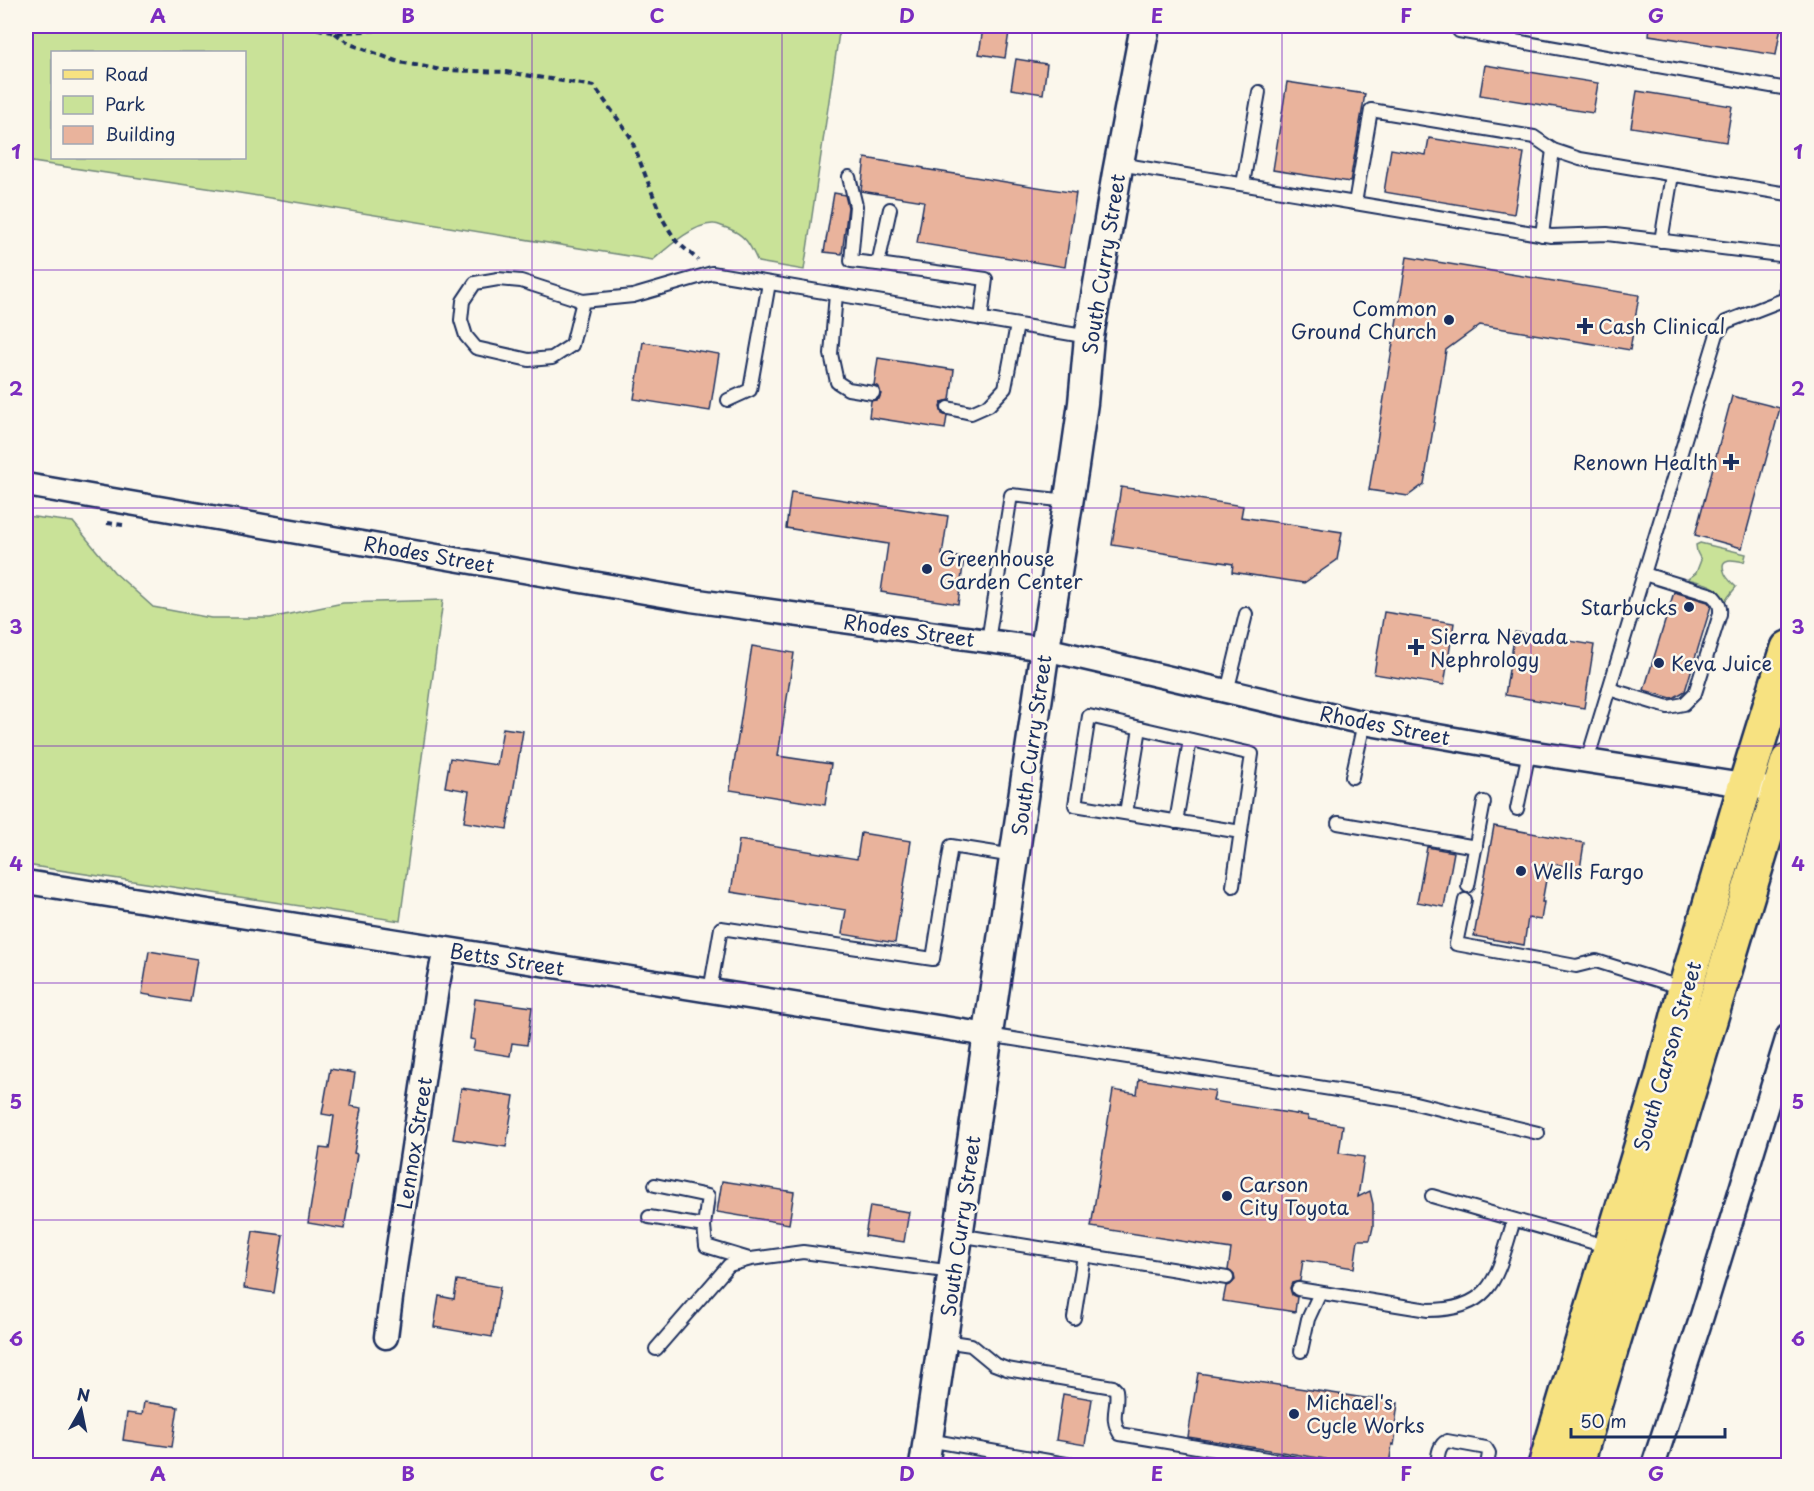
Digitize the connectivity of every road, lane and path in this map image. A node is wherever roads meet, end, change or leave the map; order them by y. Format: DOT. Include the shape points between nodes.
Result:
graph roads {
  1 [pos="307,26"];
  2 [pos="399,26"];
  3 [pos="1146,26"];
  4 [pos="1459,31"];
  5 [pos="335,33"];
  6 [pos="1788,89"];
  7 [pos="1259,92"];
  8 [pos="1553,150"];
  9 [pos="1119,164"];
  10 [pos="1672,175"];
  11 [pos="849,177"];
  12 [pos="1243,184"];
  13 [pos="1788,194"];
  14 [pos="1355,203"];
  15 [pos="891,209"];
  16 [pos="1542,235"];
  17 [pos="1661,241"];
  18 [pos="1788,251"];
  19 [pos="1788,256"];
  20 [pos="878,264"];
  21 [pos="712,273"];
  22 [pos="769,283"];
  23 [pos="836,294"];
  24 [pos="1787,298"];
  25 [pos="583,301"];
  26 [pos="981,319"];
  27 [pos="1017,325"];
  28 [pos="1089,337"];
  29 [pos="873,393"];
  30 [pos="728,400"];
  31 [pos="948,408"];
  32 [pos="26,485"];
  33 [pos="1069,501"];
  34 [pos="1644,574"];
  35 [pos="1246,614"];
  36 [pos="988,641"];
  37 [pos="1788,648"];
  38 [pos="1045,649"];
  39 [pos="1609,689"];
  40 [pos="1227,692"];
  41 [pos="1364,723"];
  42 [pos="1140,728"];
  43 [pos="1190,740"];
  44 [pos="1529,752"];
  45 [pos="1587,761"];
  46 [pos="1352,777"];
  47 [pos="1786,781"];
  48 [pos="1745,786"];
  49 [pos="1484,802"];
  50 [pos="1517,808"];
  51 [pos="1126,813"];
  52 [pos="1176,822"];
  53 [pos="1338,823"];
  54 [pos="1241,832"];
  55 [pos="1476,847"];
  56 [pos="1015,856"];
  57 [pos="26,882"];
  58 [pos="1233,886"];
  59 [pos="1468,886"];
  60 [pos="1465,900"];
  61 [pos="445,949"];
  62 [pos="710,991"];
  63 [pos="1701,994"];
  64 [pos="988,1035"];
  65 [pos="1788,1036"];
  66 [pos="1538,1133"];
  67 [pos="655,1185"];
  68 [pos="1432,1196"];
  69 [pos="649,1217"];
  70 [pos="1514,1220"];
  71 [pos="704,1226"];
  72 [pos="958,1235"];
  73 [pos="1611,1248"];
  74 [pos="1084,1255"];
  75 [pos="751,1259"];
  76 [pos="953,1272"];
  77 [pos="1227,1278"];
  78 [pos="1298,1289"];
  79 [pos="1320,1293"];
  80 [pos="1074,1317"];
  81 [pos="386,1337"];
  82 [pos="944,1341"];
  83 [pos="656,1349"];
  84 [pos="1301,1351"];
  85 [pos="926,1453"];
  86 [pos="1078,1466"];
  87 [pos="1308,1466"];
  88 [pos="1437,1466"];
  89 [pos="1487,1466"];
  90 [pos="1545,1466"];
  91 [pos="1576,1466"];
  92 [pos="1653,1466"];
  1 -- 5 [label="path"];
  2 -- 5 [label="path"];
  3 -- 9 [label="street, South Curry Street"];
  4 -- 6 [label="lane"];
  5 -- 21 [label="path" via="350,45 399,62 442,70 506,72 594,86 630,136 662,218 676,241"];
  7 -- 12 [label="lane"];
  8 -- 10 [label="lane" via="1580,159"];
  8 -- 14 [label="lane" via="1534,137 1371,110"];
  8 -- 16 [label="lane"];
  9 -- 12 [label="lane"];
  9 -- 28 [label="street, South Curry Street"];
  10 -- 13 [label="lane"];
  10 -- 17 [label="lane"];
  11 -- 20 [label="lane" via="856,206 851,261"];
  12 -- 14 [label="lane"];
  14 -- 16 [label="lane"];
  15 -- 20 [label="lane"];
  16 -- 17 [label="lane" via="1607,234"];
  17 -- 19 [label="lane"];
  18 -- 19 [label="lane"];
  19 -- 24 [label="lane"];
  20 -- 26 [label="lane" via="986,279"];
  21 -- 22 [label="lane"];
  21 -- 25 [label="lane" via="633,296"];
  22 -- 23 [label="lane"];
  22 -- 30 [label="lane" via="750,390"];
  23 -- 26 [label="lane"];
  23 -- 29 [label="lane" via="831,354 837,382 848,389"];
  24 -- 34 [label="lane" via="1726,322 1717,334"];
  25 -- 25 [label="lane" via="520,281 498,279 475,283 463,302 461,320 466,336 476,348 530,360 552,358 572,345"];
  26 -- 27 [label="lane"];
  27 -- 28 [label="lane"];
  27 -- 31 [label="lane" via="1005,388 989,405 971,412"];
  28 -- 33 [label="street, South Curry Street"];
  32 -- 36 [label="street, Rhodes Street" via="691,600"];
  33 -- 36 [label="lane" via="1011,495"];
  33 -- 38 [label="street, South Curry Street"];
  34 -- 39 [label="lane"];
  34 -- 39 [label="lane" via="1712,595 1718,601 1720,614 1695,693 1684,704 1668,707"];
  35 -- 40 [label="lane"];
  36 -- 38 [label="street, Rhodes Street"];
  37 -- 48 [label="main road, South Carson Street"];
  38 -- 40 [label="street, Rhodes Street"];
  38 -- 56 [label="street, South Curry Street"];
  39 -- 45 [label="lane"];
  40 -- 41 [label="street, Rhodes Street"];
  41 -- 44 [label="street, Rhodes Street"];
  41 -- 46 [label="lane"];
  42 -- 43 [label="lane"];
  42 -- 51 [label="lane"];
  42 -- 51 [label="lane" via="1089,716 1075,805"];
  43 -- 52 [label="lane"];
  43 -- 54 [label="lane" via="1252,754"];
  44 -- 45 [label="street, Rhodes Street"];
  44 -- 50 [label="lane"];
  45 -- 48 [label="street, Rhodes Street"];
  47 -- 48 [label="street, Rhodes Street"];
  47 -- 63 [label="main road, South Carson Street"];
  48 -- 63 [label="main road, South Carson Street"];
  49 -- 55 [label="lane"];
  51 -- 52 [label="lane"];
  52 -- 54 [label="lane"];
  53 -- 55 [label="lane"];
  54 -- 58 [label="lane"];
  55 -- 59 [label="lane"];
  56 -- 62 [label="lane" via="951,846 933,959 721,928"];
  56 -- 64 [label="street, South Curry Street"];
  57 -- 61 [label="street, Betts Street"];
  60 -- 63 [label="lane" via="1456,944 1576,966 1596,961"];
  61 -- 62 [label="street, Betts Street"];
  61 -- 81 [label="street, Lennox Street"];
  62 -- 64 [label="street, Betts Street"];
  63 -- 73 [label="main road, South Carson Street" via="1662,1077"];
  63 -- 91 [label="main road, South Carson Street"];
  64 -- 66 [label="lane" via="1407,1101"];
  64 -- 72 [label="street, South Curry Street"];
  65 -- 92 [label="street"];
  67 -- 71 [label="lane" via="708,1196"];
  68 -- 70 [label="lane"];
  69 -- 71 [label="lane"];
  70 -- 73 [label="lane"];
  70 -- 79 [label="lane" via="1492,1284 1467,1304 1448,1310 1428,1310"];
  71 -- 75 [label="lane" via="706,1246"];
  72 -- 74 [label="lane"];
  72 -- 76 [label="street, South Curry Street"];
  73 -- 90 [label="main road, South Carson Street"];
  74 -- 77 [label="lane"];
  74 -- 80 [label="lane"];
  75 -- 76 [label="lane" via="803,1252"];
  75 -- 83 [label="lane" via="729,1265"];
  76 -- 82 [label="street, South Curry Street"];
  78 -- 79 [label="lane"];
  79 -- 84 [label="lane" via="1308,1319"];
  82 -- 85 [label="street, South Curry Street"];
  82 -- 87 [label="lane" via="971,1345 994,1364 1007,1369 1113,1387 1117,1395 1114,1421 1120,1434"];
  85 -- 86 [label="lane"];
  88 -- 89 [label="lane" via="1440,1448 1447,1441 1486,1448"];
}
